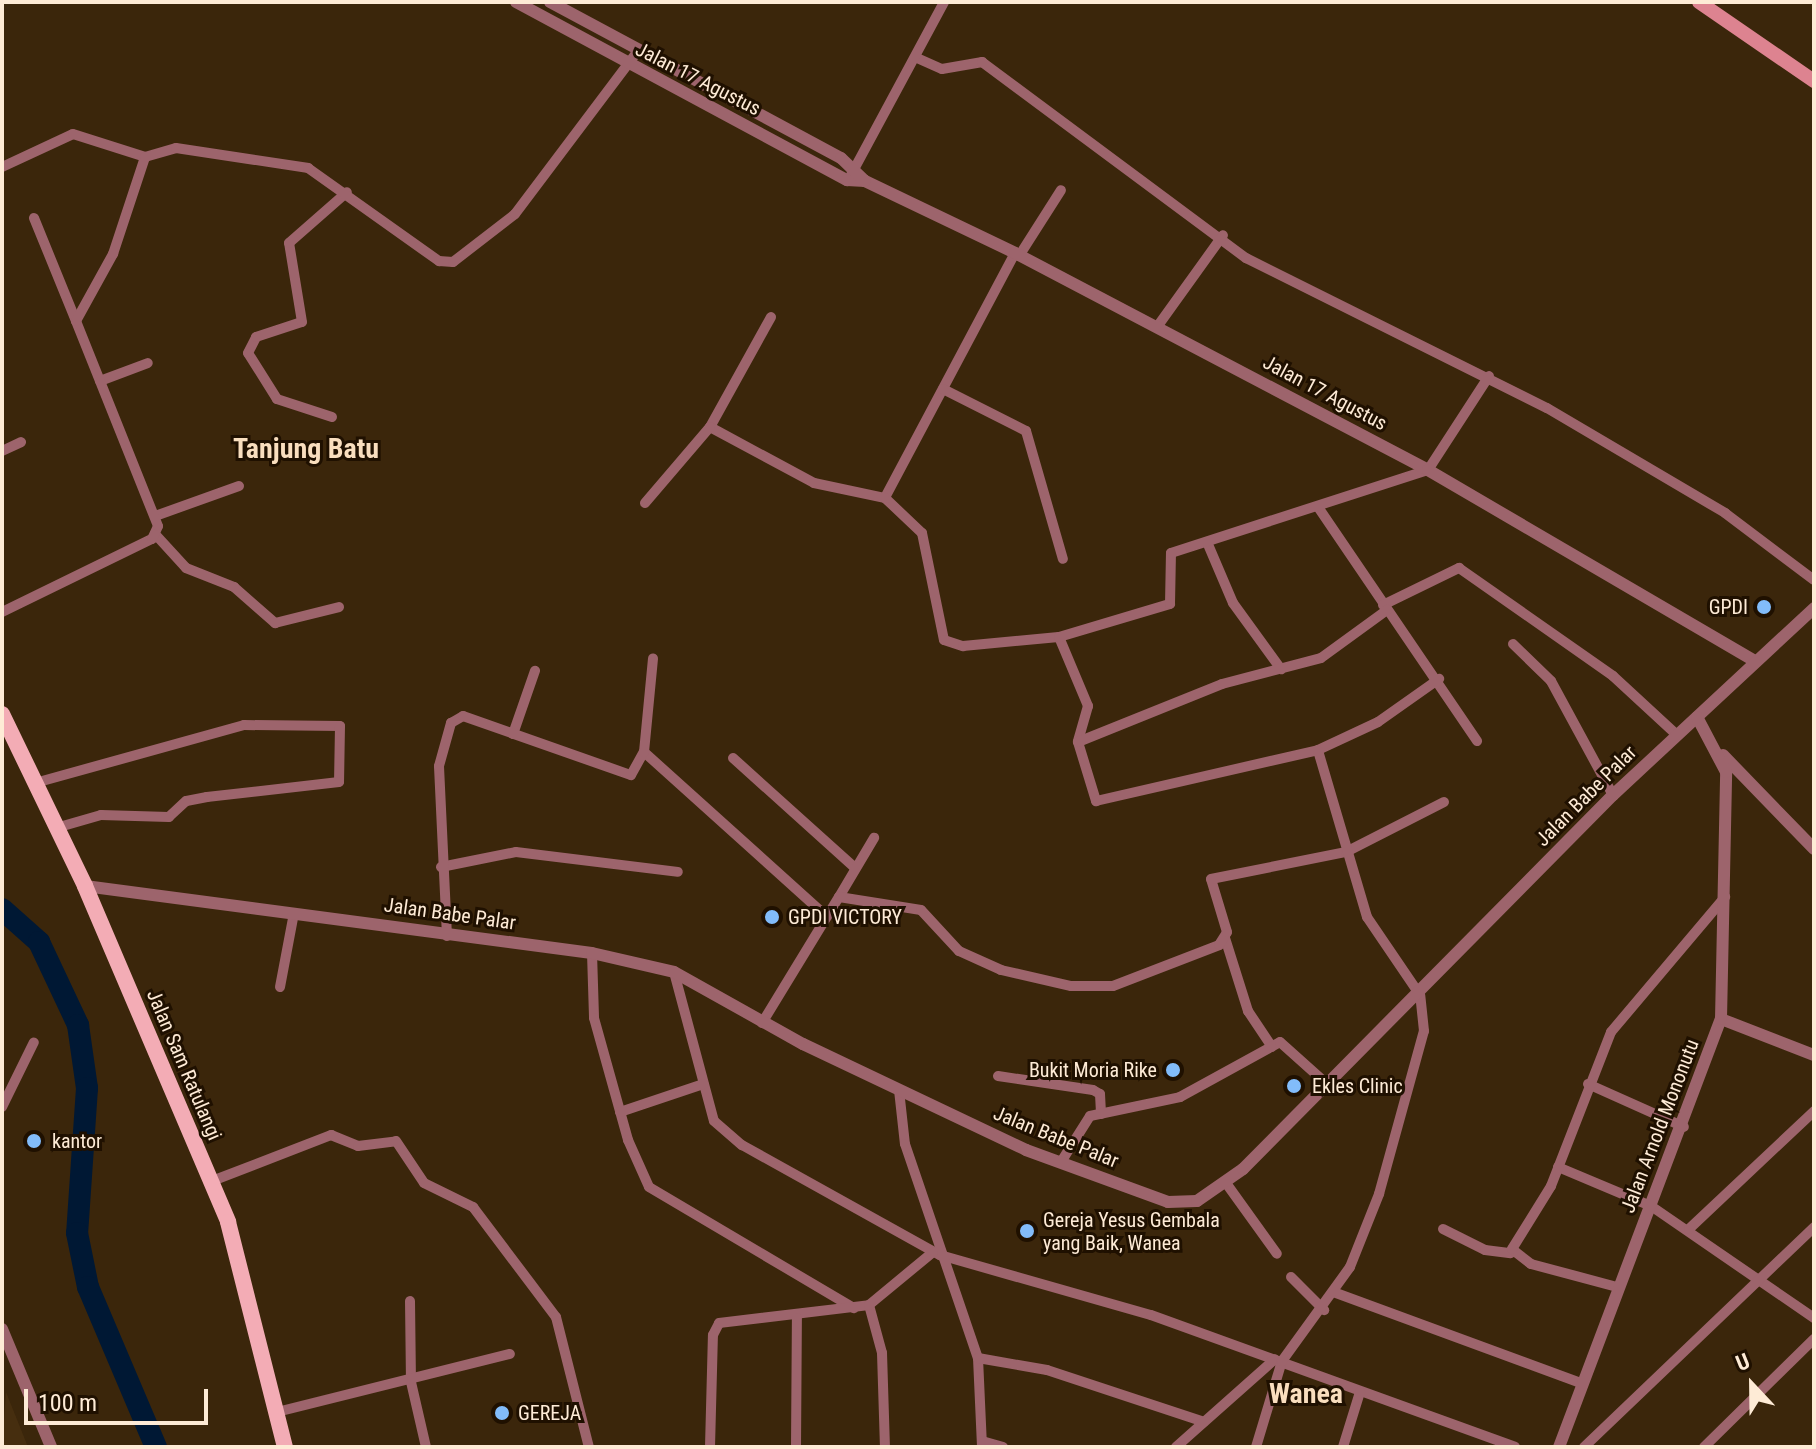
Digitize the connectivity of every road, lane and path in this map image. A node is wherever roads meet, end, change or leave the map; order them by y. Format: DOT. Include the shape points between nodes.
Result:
graph roads {
  1 [pos="516,2"];
  2 [pos="550,2"];
  3 [pos="944,2"];
  4 [pos="1699,2"];
  5 [pos="638,51"];
  6 [pos="917,58"];
  7 [pos="628,65"];
  8 [pos="1813,79"];
  9 [pos="145,157"];
  10 [pos="2,167"];
  11 [pos="855,167"];
  12 [pos="847,180"];
  13 [pos="865,181"];
  14 [pos="1061,190"];
  15 [pos="347,192"];
  16 [pos="34,218"];
  17 [pos="1223,235"];
  18 [pos="1017,254"];
  19 [pos="771,317"];
  20 [pos="76,321"];
  21 [pos="1157,327"];
  22 [pos="148,363"];
  23 [pos="1489,376"];
  24 [pos="100,381"];
  25 [pos="943,389"];
  26 [pos="332,417"];
  27 [pos="710,427"];
  28 [pos="21,442"];
  29 [pos="2,451"];
  30 [pos="1428,470"];
  31 [pos="239,486"];
  32 [pos="885,498"];
  33 [pos="645,503"];
  34 [pos="1318,507"];
  35 [pos="158,515"];
  36 [pos="155,534"];
  37 [pos="1207,542"];
  38 [pos="1063,559"];
  39 [pos="1814,580"];
  40 [pos="339,607"];
  41 [pos="1385,607"];
  42 [pos="1814,608"];
  43 [pos="2,612"];
  44 [pos="1059,637"];
  45 [pos="1513,644"];
  46 [pos="653,658"];
  47 [pos="1755,661"];
  48 [pos="1281,669"];
  49 [pos="535,671"];
  50 [pos="1439,679"];
  51 [pos="2,714"];
  52 [pos="1697,717"];
  53 [pos="513,734"];
  54 [pos="1677,735"];
  55 [pos="1477,741"];
  56 [pos="1078,742"];
  57 [pos="1318,750"];
  58 [pos="644,752"];
  59 [pos="1723,755"];
  60 [pos="733,758"];
  61 [pos="35,783"];
  62 [pos="1613,795"];
  63 [pos="1444,802"];
  64 [pos="56,828"];
  65 [pos="874,838"];
  66 [pos="1814,849"];
  67 [pos="1346,852"];
  68 [pos="441,867"];
  69 [pos="855,868"];
  70 [pos="678,872"];
  71 [pos="85,886"];
  72 [pos="1727,896"];
  73 [pos="839,897"];
  74 [pos="294,913"];
  75 [pos="824,914"];
  76 [pos="447,936"];
  77 [pos="1225,938"];
  78 [pos="592,953"];
  79 [pos="674,972"];
  80 [pos="280,987"];
  81 [pos="1420,995"];
  82 [pos="1721,1019"];
  83 [pos="762,1023"];
  84 [pos="34,1042"];
  85 [pos="1272,1047"];
  86 [pos="1814,1055"];
  87 [pos="998,1076"];
  88 [pos="703,1084"];
  89 [pos="1588,1084"];
  90 [pos="1329,1086"];
  91 [pos="899,1090"];
  92 [pos="2,1107"];
  93 [pos="1814,1111"];
  94 [pos="620,1112"];
  95 [pos="1101,1114"];
  96 [pos="1684,1127"];
  97 [pos="1061,1162"];
  98 [pos="1558,1167"];
  99 [pos="212,1181"];
  100 [pos="1226,1183"];
  101 [pos="1651,1206"];
  102 [pos="1814,1227"];
  103 [pos="1443,1229"];
  104 [pos="1689,1229"];
  105 [pos="1511,1253"];
  106 [pos="936,1254"];
  107 [pos="1277,1254"];
  108 [pos="1291,1277"];
  109 [pos="1759,1280"];
  110 [pos="1617,1287"];
  111 [pos="1336,1293"];
  112 [pos="410,1301"];
  113 [pos="869,1305"];
  114 [pos="854,1308"];
  115 [pos="1324,1310"];
  116 [pos="797,1318"];
  117 [pos="1814,1318"];
  118 [pos="2,1329"];
  119 [pos="1814,1339"];
  120 [pos="510,1354"];
  121 [pos="978,1358"];
  122 [pos="1278,1360"];
  123 [pos="411,1382"];
  124 [pos="1580,1383"];
  125 [pos="1360,1392"];
  126 [pos="277,1412"];
  127 [pos="1204,1422"];
  128 [pos="982,1444"];
  129 [pos="51,1447"];
  130 [pos="285,1447"];
  131 [pos="426,1447"];
  132 [pos="589,1447"];
  133 [pos="710,1447"];
  134 [pos="796,1447"];
  135 [pos="885,1447"];
  136 [pos="1003,1447"];
  137 [pos="1176,1447"];
  138 [pos="1256,1447"];
  139 [pos="1343,1447"];
  140 [pos="1515,1447"];
  141 [pos="1559,1447"];
  142 [pos="1584,1447"];
  143 [pos="1704,1447"];
  1 -- 7 [label="street, Jalan 17 Agustus"];
  2 -- 5 [label="street, Jalan 17 Agustus"];
  3 -- 6 [label="street"];
  4 -- 8 [label="main road"];
  5 -- 7 [label="street"];
  5 -- 11 [label="street, Jalan 17 Agustus"];
  6 -- 11 [label="street"];
  6 -- 17 [label="street" via="942,69 982,62"];
  7 -- 12 [label="street, Jalan 17 Agustus"];
  7 -- 15 [label="street" via="515,214 453,262 439,261"];
  9 -- 10 [label="street" via="73,134"];
  9 -- 15 [label="street" via="176,148 308,168"];
  9 -- 20 [label="street" via="113,254"];
  11 -- 12 [label="street"];
  11 -- 13 [label="street, Jalan 17 Agustus"];
  12 -- 13 [label="street, Jalan 17 Agustus"];
  13 -- 18 [label="street, Jalan 17 Agustus"];
  14 -- 18 [label="street"];
  15 -- 26 [label="street" via="289,243 302,322 256,337 248,353 277,399"];
  16 -- 20 [label="street"];
  17 -- 21 [label="street"];
  17 -- 23 [label="street" via="1246,258"];
  18 -- 21 [label="street, Jalan 17 Agustus"];
  18 -- 25 [label="street"];
  19 -- 27 [label="street"];
  20 -- 24 [label="street"];
  21 -- 30 [label="street, Jalan 17 Agustus"];
  22 -- 24 [label="street"];
  23 -- 30 [label="street"];
  23 -- 39 [label="street" via="1669,478"];
  24 -- 35 [label="street"];
  25 -- 32 [label="street"];
  25 -- 38 [label="street" via="1026,431"];
  27 -- 32 [label="street" via="814,483"];
  27 -- 33 [label="street"];
  28 -- 29 [label="street"];
  30 -- 34 [label="street"];
  30 -- 47 [label="street, Jalan 17 Agustus"];
  31 -- 35 [label="street"];
  32 -- 44 [label="street" via="919,525 944,640 963,646"];
  34 -- 37 [label="street"];
  34 -- 41 [label="street"];
  35 -- 36 [label="street"];
  36 -- 40 [label="street" via="186,568 234,587 275,623"];
  36 -- 43 [label="street"];
  37 -- 44 [label="street" via="1169,555 1170,604"];
  37 -- 48 [label="street" via="1233,603"];
  41 -- 48 [label="street" via="1330,653"];
  41 -- 50 [label="street"];
  41 -- 54 [label="street" via="1459,568 1613,676"];
  42 -- 47 [label="street, Jalan Babe Palar"];
  44 -- 56 [label="street" via="1088,706"];
  45 -- 62 [label="street" via="1551,681"];
  46 -- 58 [label="street"];
  47 -- 52 [label="street, Jalan Babe Palar"];
  48 -- 56 [label="street" via="1222,684"];
  49 -- 53 [label="street"];
  50 -- 55 [label="street"];
  50 -- 57 [label="street" via="1370,727"];
  51 -- 61 [label="main road, Jalan Sam Ratulangi"];
  52 -- 54 [label="street, Jalan Babe Palar"];
  52 -- 59 [label="street"];
  53 -- 58 [label="street" via="629,774"];
  53 -- 68 [label="street" via="463,716 447,729 439,766"];
  54 -- 62 [label="street, Jalan Babe Palar"];
  56 -- 57 [label="street" via="1093,798 1104,804"];
  57 -- 67 [label="street"];
  58 -- 75 [label="street"];
  59 -- 66 [label="street"];
  59 -- 72 [label="street, Jalan Arnold Mononutu"];
  60 -- 69 [label="street"];
  61 -- 64 [label="main road, Jalan Sam Ratulangi"];
  61 -- 64 [label="street" via="244,725 340,726 339,782 186,801 169,817 101,815"];
  62 -- 81 [label="street, Jalan Babe Palar"];
  63 -- 67 [label="street"];
  64 -- 71 [label="main road, Jalan Sam Ratulangi"];
  65 -- 69 [label="street"];
  67 -- 77 [label="street" via="1211,879"];
  67 -- 81 [label="street" via="1367,917"];
  68 -- 70 [label="street" via="516,852"];
  68 -- 76 [label="street"];
  69 -- 73 [label="street"];
  71 -- 74 [label="street, Jalan Babe Palar"];
  71 -- 99 [label="main road, Jalan Sam Ratulangi"];
  72 -- 82 [label="street, Jalan Arnold Mononutu"];
  72 -- 89 [label="street" via="1622,1015"];
  73 -- 75 [label="street"];
  73 -- 77 [label="street" via="860,894 921,910 974,960 1071,986 1113,986 1155,974"];
  74 -- 76 [label="street, Jalan Babe Palar"];
  74 -- 80 [label="street"];
  75 -- 83 [label="street"];
  76 -- 78 [label="street, Jalan Babe Palar"];
  77 -- 85 [label="street" via="1248,1011"];
  78 -- 79 [label="street, Jalan Babe Palar"];
  78 -- 94 [label="street" via="589,995"];
  79 -- 83 [label="street, Jalan Babe Palar"];
  79 -- 88 [label="street"];
  81 -- 90 [label="street, Jalan Babe Palar"];
  81 -- 111 [label="street" via="1424,1031 1412,1085 1379,1194"];
  82 -- 86 [label="street"];
  82 -- 96 [label="street, Jalan Arnold Mononutu"];
  83 -- 91 [label="street, Jalan Babe Palar"];
  84 -- 92 [label="street"];
  85 -- 90 [label="street" via="1286,1044"];
  85 -- 95 [label="street" via="1180,1097"];
  87 -- 95 [label="street" via="1093,1090 1100,1094"];
  88 -- 94 [label="street"];
  88 -- 106 [label="street" via="721,1130"];
  89 -- 96 [label="street"];
  89 -- 98 [label="street"];
  90 -- 100 [label="street, Jalan Babe Palar"];
  91 -- 97 [label="street, Jalan Babe Palar"];
  91 -- 106 [label="street" via="901,1129"];
  93 -- 104 [label="street"];
  94 -- 114 [label="street" via="649,1187"];
  95 -- 97 [label="street" via="1081,1124"];
  96 -- 101 [label="street, Jalan Arnold Mononutu"];
  97 -- 100 [label="street, Jalan Babe Palar" via="1168,1202 1197,1201"];
  98 -- 101 [label="street"];
  98 -- 105 [label="street"];
  99 -- 126 [label="main road, Jalan Sam Ratulangi" via="243,1267"];
  99 -- 132 [label="street" via="331,1135 358,1146 396,1141 424,1183 473,1207 556,1317"];
  100 -- 107 [label="street"];
  101 -- 104 [label="street"];
  101 -- 110 [label="street, Jalan Arnold Mononutu"];
  102 -- 109 [label="street"];
  103 -- 105 [label="street" via="1485,1250"];
  104 -- 109 [label="street"];
  105 -- 110 [label="street"];
  106 -- 113 [label="street"];
  106 -- 121 [label="street"];
  106 -- 122 [label="street" via="1119,1305"];
  108 -- 115 [label="street"];
  109 -- 117 [label="street"];
  109 -- 142 [label="street"];
  110 -- 124 [label="street, Jalan Arnold Mononutu"];
  111 -- 115 [label="street"];
  111 -- 124 [label="street"];
  112 -- 123 [label="street"];
  113 -- 114 [label="street"];
  113 -- 135 [label="street" via="882,1353"];
  114 -- 116 [label="street"];
  115 -- 122 [label="street"];
  116 -- 133 [label="street" via="725,1320 715,1327"];
  116 -- 134 [label="street"];
  118 -- 129 [label="street"];
  119 -- 143 [label="street"];
  120 -- 123 [label="street"];
  121 -- 127 [label="street" via="1047,1370"];
  121 -- 128 [label="street"];
  122 -- 125 [label="street"];
  122 -- 127 [label="street"];
  122 -- 138 [label="street"];
  123 -- 126 [label="street"];
  123 -- 131 [label="street"];
  124 -- 141 [label="street, Jalan Arnold Mononutu"];
  125 -- 139 [label="street"];
  125 -- 140 [label="street"];
  126 -- 130 [label="main road, Jalan Sam Ratulangi"];
  127 -- 137 [label="street"];
  128 -- 136 [label="street"];
}
